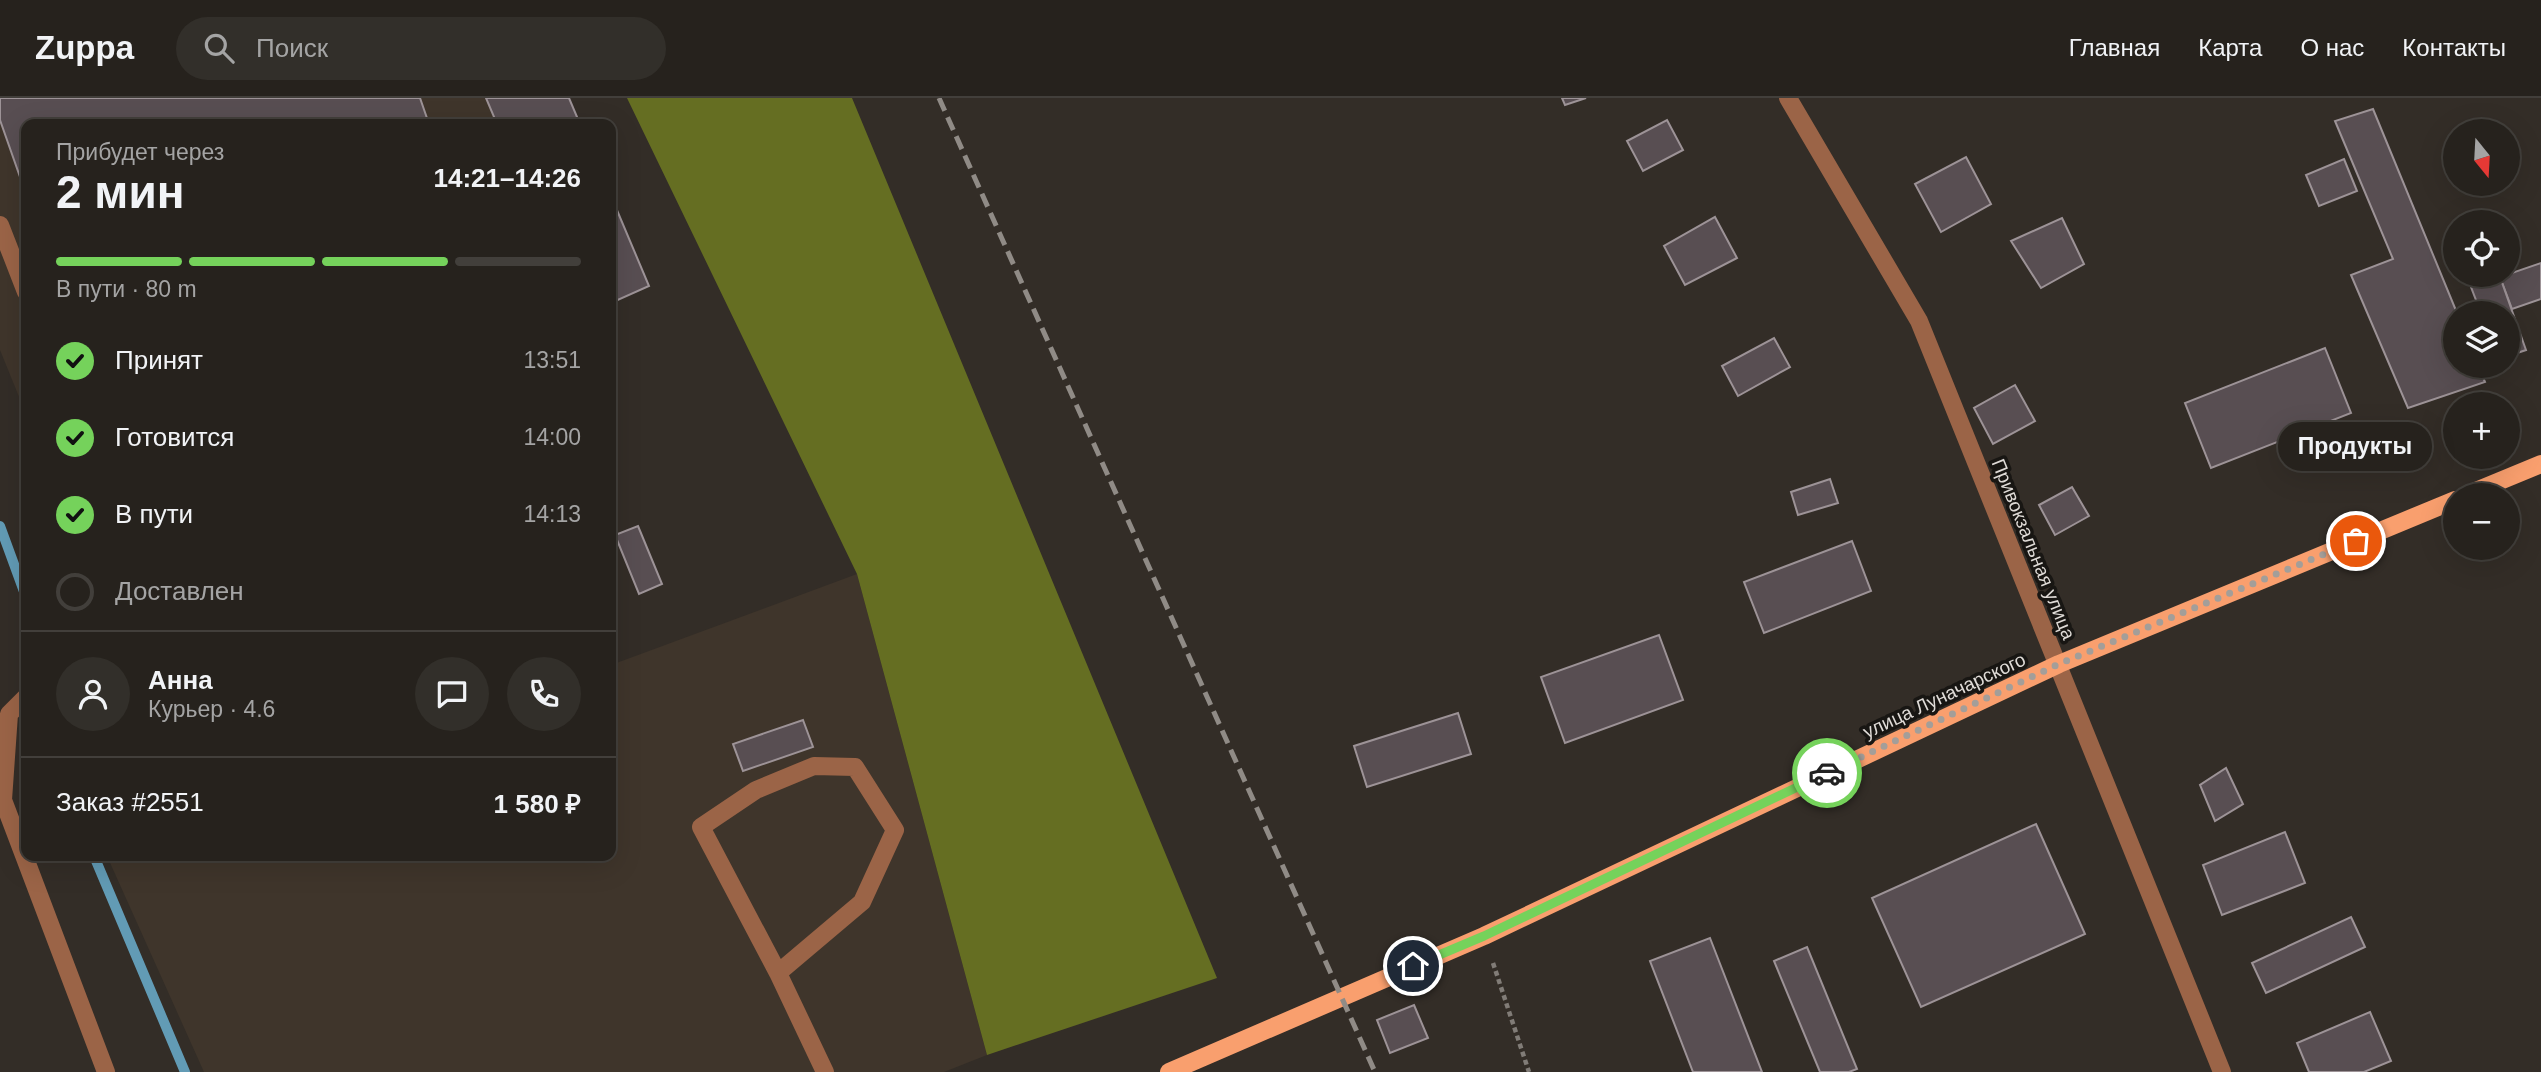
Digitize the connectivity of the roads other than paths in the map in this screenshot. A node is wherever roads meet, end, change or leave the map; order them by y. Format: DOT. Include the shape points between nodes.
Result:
graph roads {
  1 [pos="1788,98"];
  2 [pos="0,225"];
  3 [pos="21,279"];
  4 [pos="2541,464"];
  5 [pos="2495,483"];
  6 [pos="2443,505"];
  7 [pos="2059,664"];
  8 [pos="21,701"];
  9 [pos="21,848"];
  10 [pos="26,861"];
  11 [pos="778,973"];
  12 [pos="106,1072"];
  13 [pos="825,1072"];
  14 [pos="1171,1072"];
  15 [pos="2222,1072"];
  1 -- 7 [label="street, Привокзальная улица" via="1919,321"];
  2 -- 3 [label="street"];
  4 -- 5 [label="main road"];
  6 -- 7 [label="main road, улица Луначарского"];
  7 -- 14 [label="main road, улица Луначарского" via="1484,936"];
  7 -- 15 [label="street, Привокзальная улица"];
  8 -- 9 [label="street" via="9,714 3,800"];
  10 -- 12 [label="street"];
  11 -- 11 [label="street" via="862,902 895,830 855,768 814,766 756,790 701,827"];
  11 -- 13 [label="street"];
}
